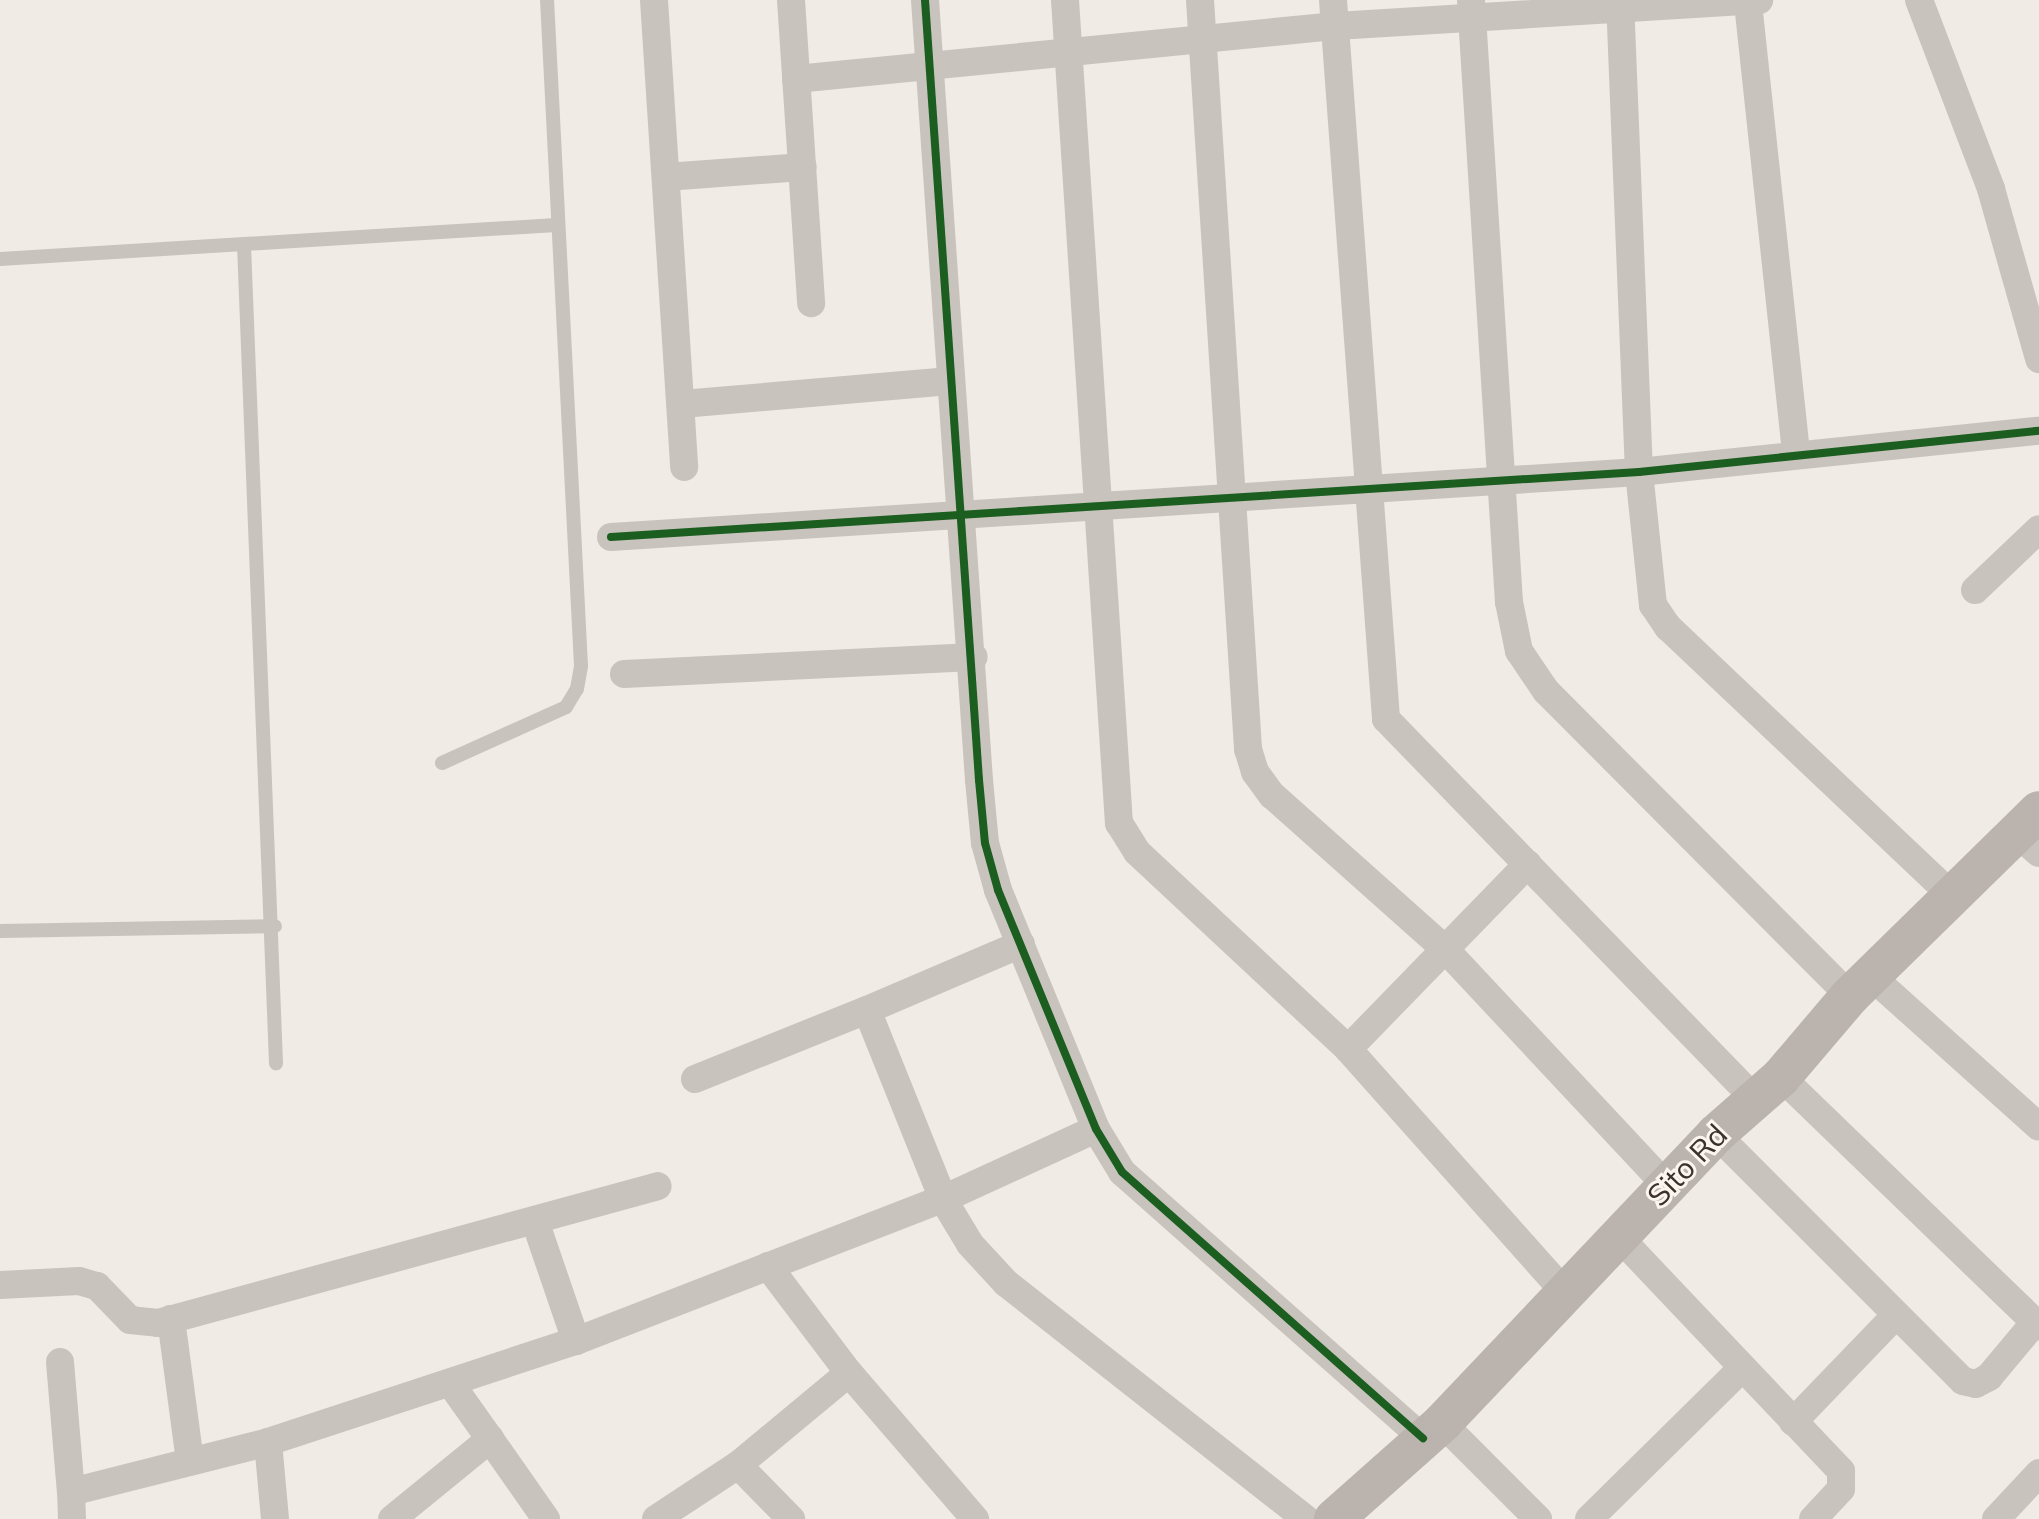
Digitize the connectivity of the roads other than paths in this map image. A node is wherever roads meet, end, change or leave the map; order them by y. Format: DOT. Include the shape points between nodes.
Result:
graph roads {
  1 [pos="547,0"];
  2 [pos="654,0"];
  3 [pos="791,0"];
  4 [pos="925,0"];
  5 [pos="1065,0"];
  6 [pos="1200,0"];
  7 [pos="1919,0"];
  8 [pos="1754,1"];
  9 [pos="1620,3"];
  10 [pos="1472,8"];
  11 [pos="1334,13"];
  12 [pos="1203,37"];
  13 [pos="1069,52"];
  14 [pos="930,66"];
  15 [pos="796,79"];
  16 [pos="803,167"];
  17 [pos="666,177"];
  18 [pos="556,225"];
  19 [pos="244,245"];
  20 [pos="0,259"];
  21 [pos="811,303"];
  22 [pos="2039,359"];
  23 [pos="950,381"];
  24 [pos="682,404"];
  25 [pos="2039,431"];
  26 [pos="1796,454"];
  27 [pos="684,467"];
  28 [pos="1639,472"];
  29 [pos="1502,479"];
  30 [pos="1367,490"];
  31 [pos="1234,500"];
  32 [pos="1097,503"];
  33 [pos="963,513"];
  34 [pos="2039,529"];
  35 [pos="611,537"];
  36 [pos="1975,590"];
  37 [pos="974,657"];
  38 [pos="624,674"];
  39 [pos="442,763"];
  40 [pos="2032,833"];
  41 [pos="1528,864"];
  42 [pos="1951,895"];
  43 [pos="275,926"];
  44 [pos="0,931"];
  45 [pos="1021,944"];
  46 [pos="1444,948"];
  47 [pos="1861,986"];
  48 [pos="867,1010"];
  49 [pos="1348,1049"];
  50 [pos="276,1063"];
  51 [pos="695,1079"];
  52 [pos="1767,1087"];
  53 [pos="2039,1127"];
  54 [pos="1096,1129"];
  55 [pos="1716,1134"];
  56 [pos="1666,1185"];
  57 [pos="658,1186"];
  58 [pos="943,1199"];
  59 [pos="535,1221"];
  60 [pos="1620,1238"];
  61 [pos="768,1266"];
  62 [pos="0,1285"];
  63 [pos="1566,1294"];
  64 [pos="1896,1315"];
  65 [pos="171,1319"];
  66 [pos="2037,1324"];
  67 [pos="576,1341"];
  68 [pos="60,1362"];
  69 [pos="1741,1369"];
  70 [pos="849,1373"];
  71 [pos="451,1384"];
  72 [pos="1793,1422"];
  73 [pos="1432,1430"];
  74 [pos="490,1439"];
  75 [pos="268,1442"];
  76 [pos="190,1462"];
  77 [pos="738,1465"];
  78 [pos="2039,1473"];
  79 [pos="71,1505"];
  80 [pos="784,1517"];
  81 [pos="275,1519"];
  82 [pos="392,1519"];
  83 [pos="546,1519"];
  84 [pos="656,1519"];
  85 [pos="975,1519"];
  86 [pos="1306,1519"];
  87 [pos="1334,1519"];
  88 [pos="1538,1519"];
  89 [pos="1589,1519"];
  90 [pos="1813,1519"];
  91 [pos="1996,1519"];
  1 -- 18 [label="lane"];
  2 -- 17 [label="street"];
  3 -- 15 [label="street"];
  4 -- 14 [label="street"];
  5 -- 13 [label="street"];
  6 -- 12 [label="street"];
  7 -- 22 [label="street" via="1991,189"];
  8 -- 9 [label="street"];
  8 -- 26 [label="street"];
  9 -- 10 [label="street"];
  9 -- 28 [label="street"];
  10 -- 11 [label="street"];
  10 -- 29 [label="street"];
  11 -- 12 [label="street"];
  11 -- 30 [label="street"];
  12 -- 13 [label="street"];
  12 -- 31 [label="street"];
  13 -- 14 [label="street"];
  13 -- 32 [label="street"];
  14 -- 15 [label="street"];
  14 -- 23 [label="street"];
  15 -- 16 [label="street"];
  16 -- 17 [label="street"];
  16 -- 21 [label="street"];
  17 -- 24 [label="street"];
  18 -- 19 [label="lane"];
  18 -- 39 [label="lane" via="581,666 577,689 566,707"];
  19 -- 20 [label="lane"];
  19 -- 43 [label="lane"];
  23 -- 24 [label="street"];
  23 -- 33 [label="street"];
  24 -- 27 [label="street"];
  25 -- 26 [label="street"];
  26 -- 28 [label="street"];
  28 -- 29 [label="street"];
  28 -- 42 [label="street" via="1653,605 1668,627"];
  29 -- 30 [label="street"];
  29 -- 47 [label="street" via="1509,602 1519,651 1546,691"];
  30 -- 31 [label="street"];
  30 -- 41 [label="street" via="1386,719"];
  31 -- 32 [label="street"];
  31 -- 46 [label="street" via="1248,749 1255,772 1272,795"];
  32 -- 33 [label="street"];
  32 -- 49 [label="street" via="1119,823 1137,852"];
  33 -- 35 [label="street"];
  33 -- 37 [label="street"];
  34 -- 36 [label="street"];
  37 -- 38 [label="street"];
  37 -- 45 [label="street" via="985,843"];
  40 -- 42 [label="main road, Sito Rd"];
  41 -- 46 [label="street"];
  41 -- 52 [label="street"];
  42 -- 47 [label="main road, Sito Rd"];
  43 -- 44 [label="lane"];
  43 -- 50 [label="lane"];
  45 -- 48 [label="street"];
  45 -- 54 [label="street"];
  46 -- 49 [label="street"];
  46 -- 56 [label="street"];
  47 -- 52 [label="main road, Sito Rd"];
  47 -- 53 [label="street"];
  48 -- 51 [label="street"];
  48 -- 58 [label="street"];
  49 -- 63 [label="street"];
  52 -- 55 [label="main road, Sito Rd"];
  52 -- 66 [label="street"];
  54 -- 58 [label="street"];
  54 -- 73 [label="street" via="1122,1172 1161,1211"];
  55 -- 56 [label="main road, Sito Rd"];
  55 -- 64 [label="street"];
  56 -- 60 [label="main road, Sito Rd"];
  57 -- 59 [label="street"];
  58 -- 61 [label="street"];
  58 -- 86 [label="street" via="970,1244 1006,1283"];
  59 -- 65 [label="street"];
  59 -- 67 [label="street"];
  60 -- 63 [label="main road, Sito Rd"];
  60 -- 69 [label="street"];
  61 -- 67 [label="street"];
  61 -- 70 [label="street"];
  62 -- 65 [label="street" via="79,1281 97,1286 130,1320"];
  63 -- 73 [label="main road, Sito Rd"];
  64 -- 66 [label="street" via="1950,1370 1976,1384 1989,1377"];
  64 -- 72 [label="street"];
  65 -- 76 [label="street"];
  67 -- 71 [label="street"];
  68 -- 79 [label="street"];
  69 -- 72 [label="street"];
  69 -- 89 [label="street"];
  70 -- 77 [label="street"];
  70 -- 85 [label="street"];
  71 -- 74 [label="street"];
  71 -- 75 [label="street"];
  72 -- 90 [label="street" via="1841,1471 1843,1480"];
  73 -- 87 [label="main road, Sito Rd"];
  73 -- 88 [label="street"];
  74 -- 82 [label="street"];
  74 -- 83 [label="street"];
  75 -- 76 [label="street"];
  75 -- 81 [label="street"];
  76 -- 79 [label="street"];
  77 -- 80 [label="street"];
  77 -- 84 [label="street"];
  78 -- 91 [label="street"];
}
